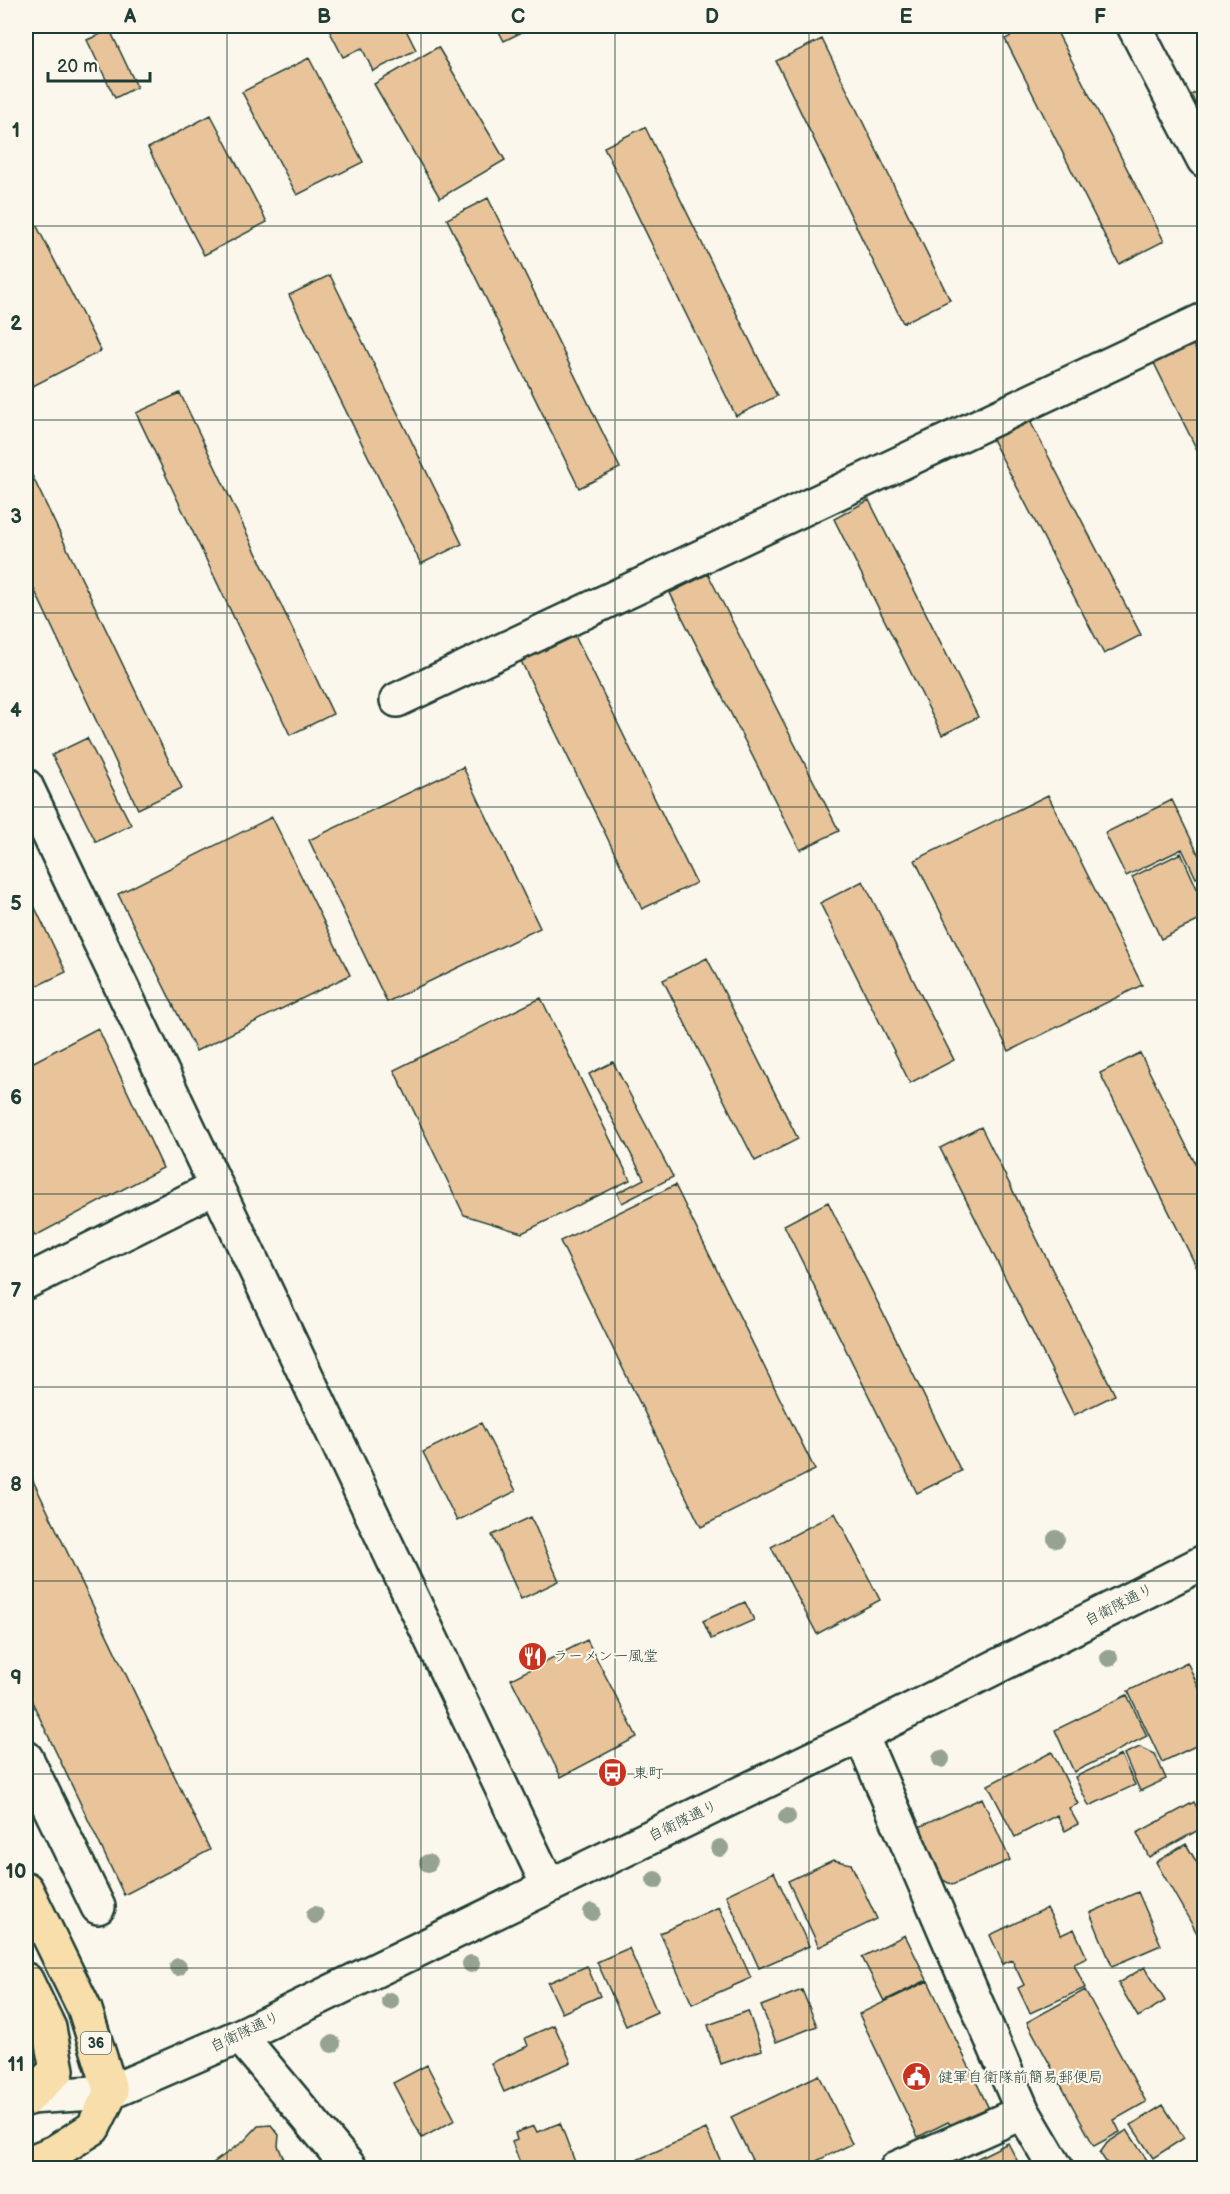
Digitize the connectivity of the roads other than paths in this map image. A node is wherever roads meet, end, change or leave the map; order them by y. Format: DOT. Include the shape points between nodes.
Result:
graph roads {
  1 [pos="1134,26"];
  2 [pos="1204,160"];
  3 [pos="1204,320"];
  4 [pos="397,700"];
  5 [pos="26,786"];
  6 [pos="216,1187"];
  7 [pos="26,1282"];
  8 [pos="1204,1562"];
  9 [pos="861,1735"];
  10 [pos="26,1758"];
  11 [pos="548,1885"];
  12 [pos="26,1889"];
  13 [pos="98,1907"];
  14 [pos="26,1980"];
  15 [pos="240,2036"];
  16 [pos="111,2092"];
  17 [pos="27,2098"];
  18 [pos="1023,2112"];
  19 [pos="26,2164"];
  20 [pos="350,2169"];
  21 [pos="897,2169"];
  22 [pos="1056,2169"];
  1 -- 2 [label="street"];
  3 -- 4 [label="street"];
  5 -- 6 [label="street"];
  6 -- 7 [label="street"];
  6 -- 11 [label="street"];
  8 -- 9 [label="street, 自衛隊通り"];
  9 -- 11 [label="street, 自衛隊通り"];
  9 -- 18 [label="street"];
  10 -- 13 [label="street"];
  11 -- 15 [label="street, 自衛隊通り"];
  12 -- 16 [label="main road, 36" via="85,2010"];
  14 -- 17 [label="main road" via="49,2028 57,2070"];
  15 -- 16 [label="street, 自衛隊通り"];
  15 -- 20 [label="street"];
  16 -- 17 [label="street"];
  16 -- 19 [label="main road" via="93,2128 55,2152"];
  18 -- 21 [label="street"];
  18 -- 22 [label="street"];
}
